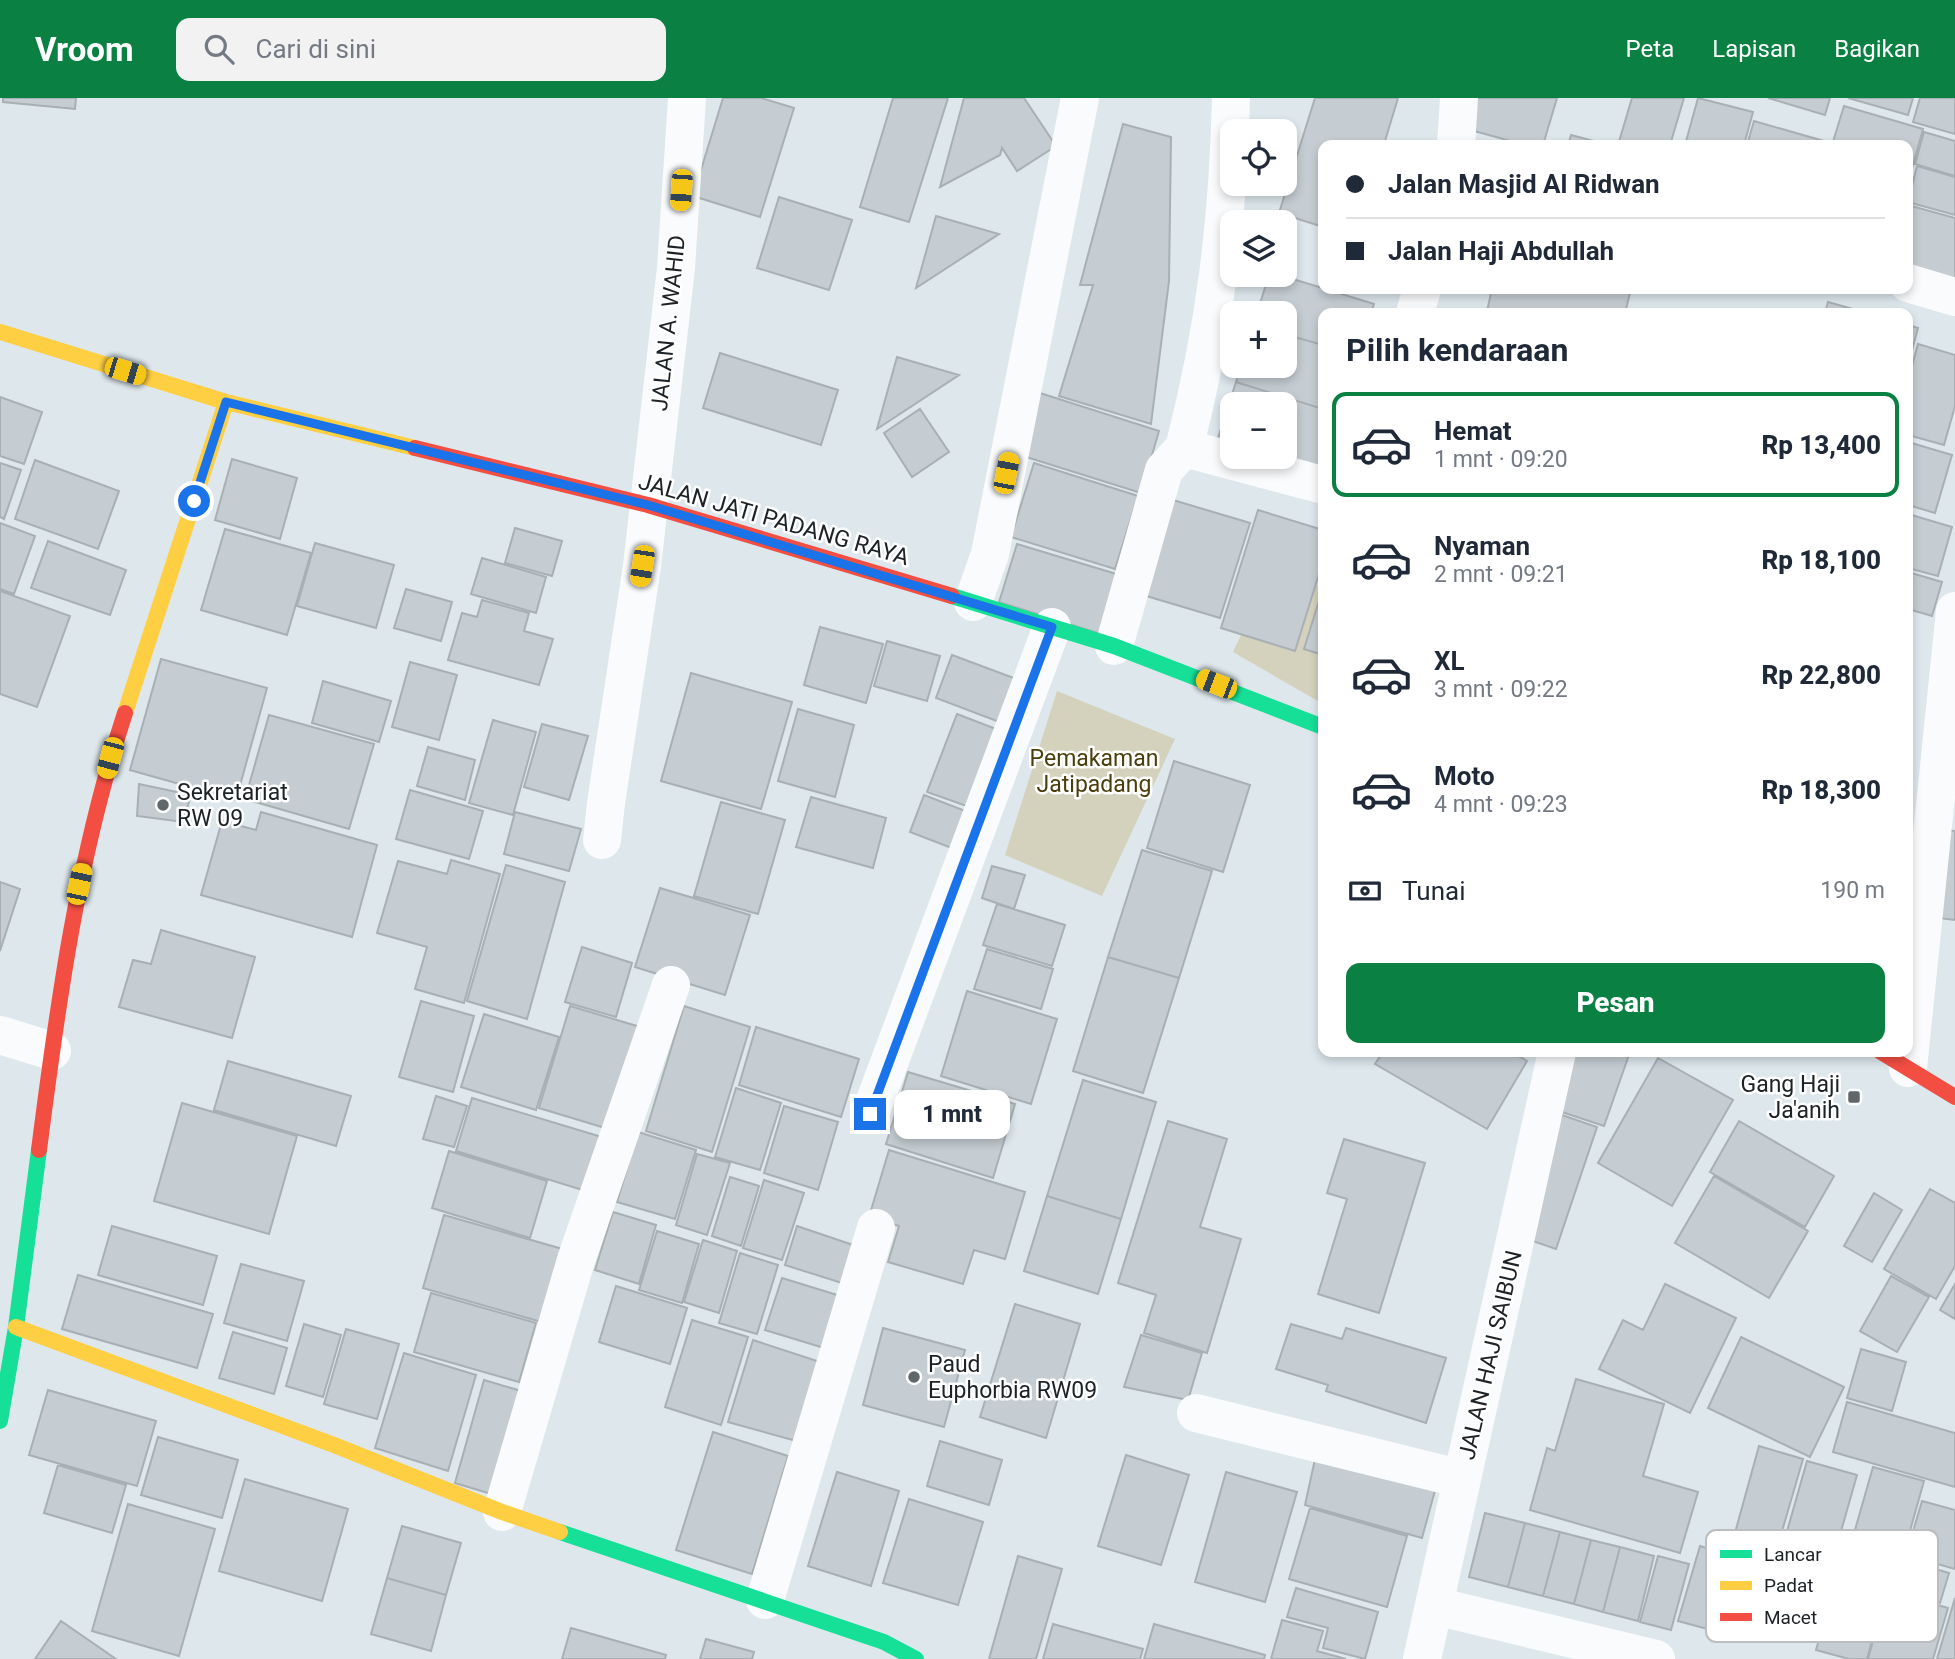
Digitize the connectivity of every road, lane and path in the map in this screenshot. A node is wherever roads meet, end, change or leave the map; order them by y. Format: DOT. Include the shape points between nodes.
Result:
graph roads {
  1 [pos="687,98"];
  2 [pos="1080,98"];
  3 [pos="1231,98"];
  4 [pos="1459,98"];
  5 [pos="1456,140"];
  6 [pos="1913,284"];
  7 [pos="1955,297"];
  8 [pos="0,332"];
  9 [pos="226,402"];
  10 [pos="1184,448"];
  11 [pos="1318,484"];
  12 [pos="648,505"];
  13 [pos="973,602"];
  14 [pos="1955,611"];
  15 [pos="1052,627"];
  16 [pos="1114,646"];
  17 [pos="1318,725"];
  18 [pos="602,840"];
  19 [pos="1913,925"];
  20 [pos="671,985"];
  21 [pos="0,1035"];
  22 [pos="52,1052"];
  23 [pos="1556,1057"];
  24 [pos="1895,1060"];
  25 [pos="1955,1097"];
  26 [pos="870,1114"];
  27 [pos="876,1228"];
  28 [pos="16,1326"];
  29 [pos="2,1399"];
  30 [pos="1196,1413"];
  31 [pos="0,1421"];
  32 [pos="1462,1479"];
  33 [pos="502,1512"];
  34 [pos="765,1600"];
  35 [pos="1435,1606"];
  36 [pos="916,1659"];
  37 [pos="1422,1659"];
  38 [pos="1656,1659"];
  1 -- 12 [label="street, JALAN A. WAHID" via="676,268"];
  2 -- 13 [label="street" via="990,554"];
  3 -- 10 [label="street" via="1224,239 1213,316"];
  4 -- 5 [label="street"];
  6 -- 7 [label="street"];
  8 -- 9 [label="street, JALAN JATI PADANG RAYA"];
  9 -- 12 [label="street, JALAN JATI PADANG RAYA"];
  9 -- 22 [label="street" via="110,758 75,907"];
  10 -- 11 [label="street"];
  10 -- 16 [label="street" via="1164,470"];
  12 -- 13 [label="street, JALAN JATI PADANG RAYA"];
  12 -- 18 [label="street, JALAN A. WAHID"];
  13 -- 15 [label="street, JALAN JATI PADANG RAYA"];
  14 -- 19 [label="street"];
  15 -- 16 [label="street, JALAN JATI PADANG RAYA"];
  15 -- 26 [label="street"];
  16 -- 17 [label="street, JALAN JATI PADANG RAYA"];
  20 -- 33 [label="street" via="576,1260"];
  21 -- 22 [label="street"];
  22 -- 28 [label="street"];
  23 -- 32 [label="street, JALAN HAJI SAIBUN"];
  24 -- 25 [label="street"];
  27 -- 34 [label="street"];
  28 -- 29 [label="street"];
  28 -- 33 [label="street"];
  29 -- 31 [label="street"];
  30 -- 32 [label="street"];
  32 -- 35 [label="street, JALAN HAJI SAIBUN"];
  33 -- 34 [label="street"];
  34 -- 36 [label="street" via="884,1642"];
  35 -- 37 [label="street, JALAN HAJI SAIBUN"];
  35 -- 38 [label="street"];
}
